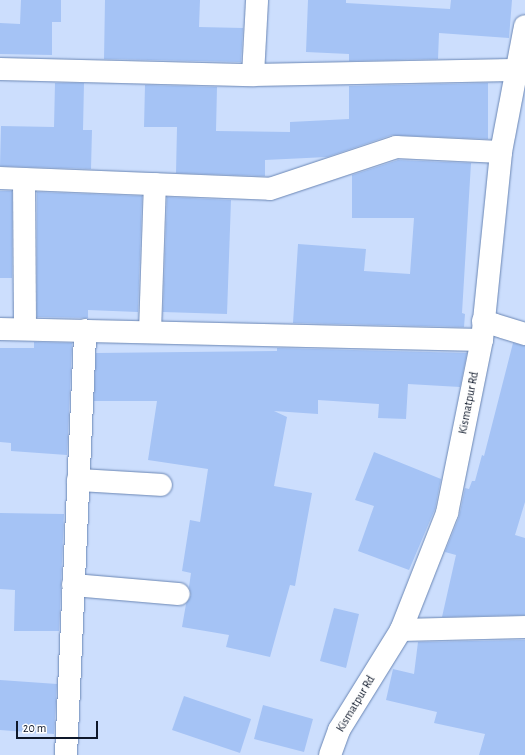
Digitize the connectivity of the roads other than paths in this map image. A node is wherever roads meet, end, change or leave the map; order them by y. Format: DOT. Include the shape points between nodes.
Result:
graph roads {
  1 [pos="257,0"];
  2 [pos="525,26"];
  3 [pos="0,69"];
  4 [pos="515,70"];
  5 [pos="253,75"];
  6 [pos="501,152"];
  7 [pos="0,178"];
  8 [pos="24,179"];
  9 [pos="155,184"];
  10 [pos="0,329"];
  11 [pos="25,329"];
  12 [pos="85,330"];
  13 [pos="482,331"];
  14 [pos="150,332"];
  15 [pos="525,334"];
  16 [pos="78,480"];
  17 [pos="161,485"];
  18 [pos="74,585"];
  19 [pos="179,594"];
  20 [pos="525,627"];
  21 [pos="401,630"];
  22 [pos="66,755"];
  23 [pos="330,755"];
  1 -- 5 [label="street"];
  2 -- 4 [label="street, Kismatpur Rd"];
  3 -- 5 [label="street"];
  4 -- 5 [label="street"];
  4 -- 6 [label="street, Kismatpur Rd"];
  6 -- 9 [label="street" via="396,147 270,189"];
  6 -- 13 [label="street, Kismatpur Rd"];
  7 -- 8 [label="street"];
  8 -- 9 [label="street"];
  8 -- 11 [label="street"];
  9 -- 14 [label="street"];
  10 -- 11 [label="street"];
  11 -- 12 [label="street"];
  12 -- 14 [label="street"];
  12 -- 16 [label="street"];
  13 -- 14 [label="street"];
  13 -- 15 [label="street"];
  13 -- 21 [label="street, Kismatpur Rd" via="446,513"];
  16 -- 17 [label="street"];
  16 -- 18 [label="street"];
  18 -- 19 [label="street"];
  18 -- 22 [label="street"];
  20 -- 21 [label="street"];
  21 -- 23 [label="street, Kismatpur Rd" via="339,730"];
}
